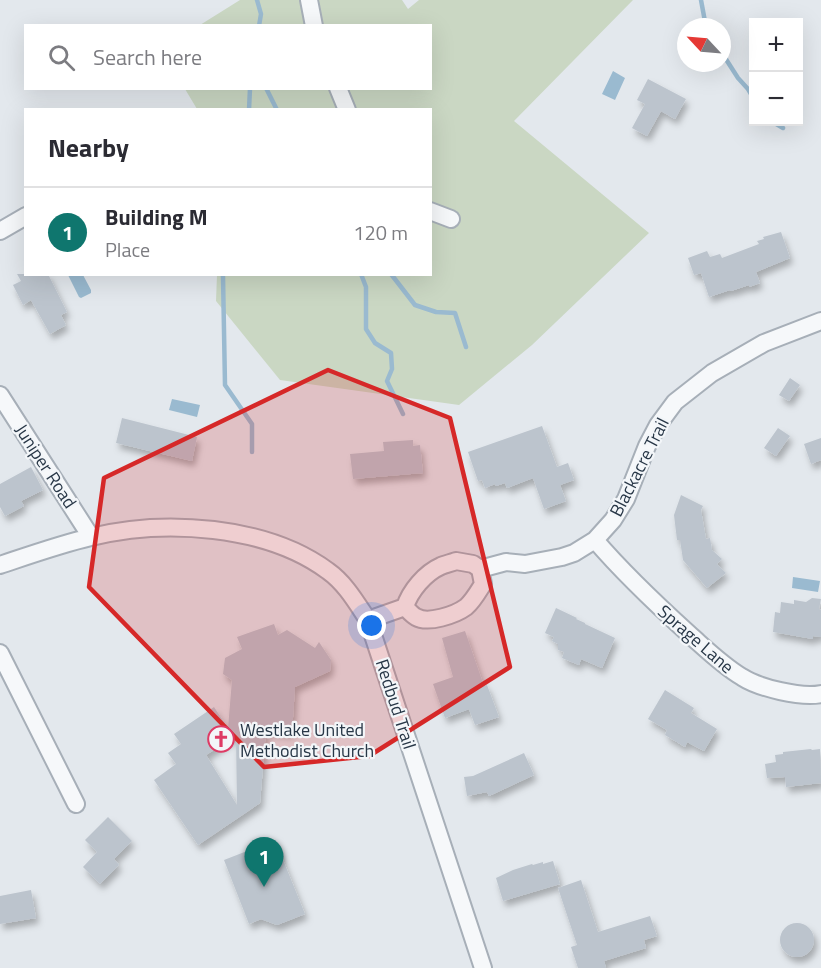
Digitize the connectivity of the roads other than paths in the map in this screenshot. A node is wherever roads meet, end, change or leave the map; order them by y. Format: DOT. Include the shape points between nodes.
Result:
graph roads {
  1 [pos="309,0"];
  2 [pos="314,24"];
  3 [pos="339,90"];
  4 [pos="346,108"];
  5 [pos="432,212"];
  6 [pos="24,217"];
  7 [pos="451,219"];
  8 [pos="0,231"];
  9 [pos="821,321"];
  10 [pos="0,395"];
  11 [pos="91,537"];
  12 [pos="595,540"];
  13 [pos="0,565"];
  14 [pos="480,569"];
  15 [pos="405,607"];
  16 [pos="368,620"];
  17 [pos="0,653"];
  18 [pos="821,694"];
  19 [pos="76,804"];
  20 [pos="483,968"];
  1 -- 2 [label="street"];
  3 -- 4 [label="street"];
  5 -- 7 [label="street"];
  6 -- 8 [label="street"];
  9 -- 12 [label="street, Blackacre Trail" via="764,343 712,373 675,402 647,446 626,499"];
  10 -- 11 [label="street, Juniper Road"];
  11 -- 13 [label="street, Redbud Trail"];
  11 -- 16 [label="street, Redbud Trail" via="173,527 225,531 268,540 329,571 349,591"];
  12 -- 14 [label="street, Blackacre Trail" via="562,557 525,564 506,562"];
  12 -- 18 [label="street, Sprage Lane" via="654,602 743,679 778,691"];
  14 -- 15 [label="street, Blackacre Trail" via="456,561 440,566 416,586"];
  14 -- 15 [label="street" via="483,584 465,608 427,620 415,617"];
  15 -- 16 [label="street"];
  16 -- 20 [label="street, Redbud Trail"];
  17 -- 19 [label="street"];
}
